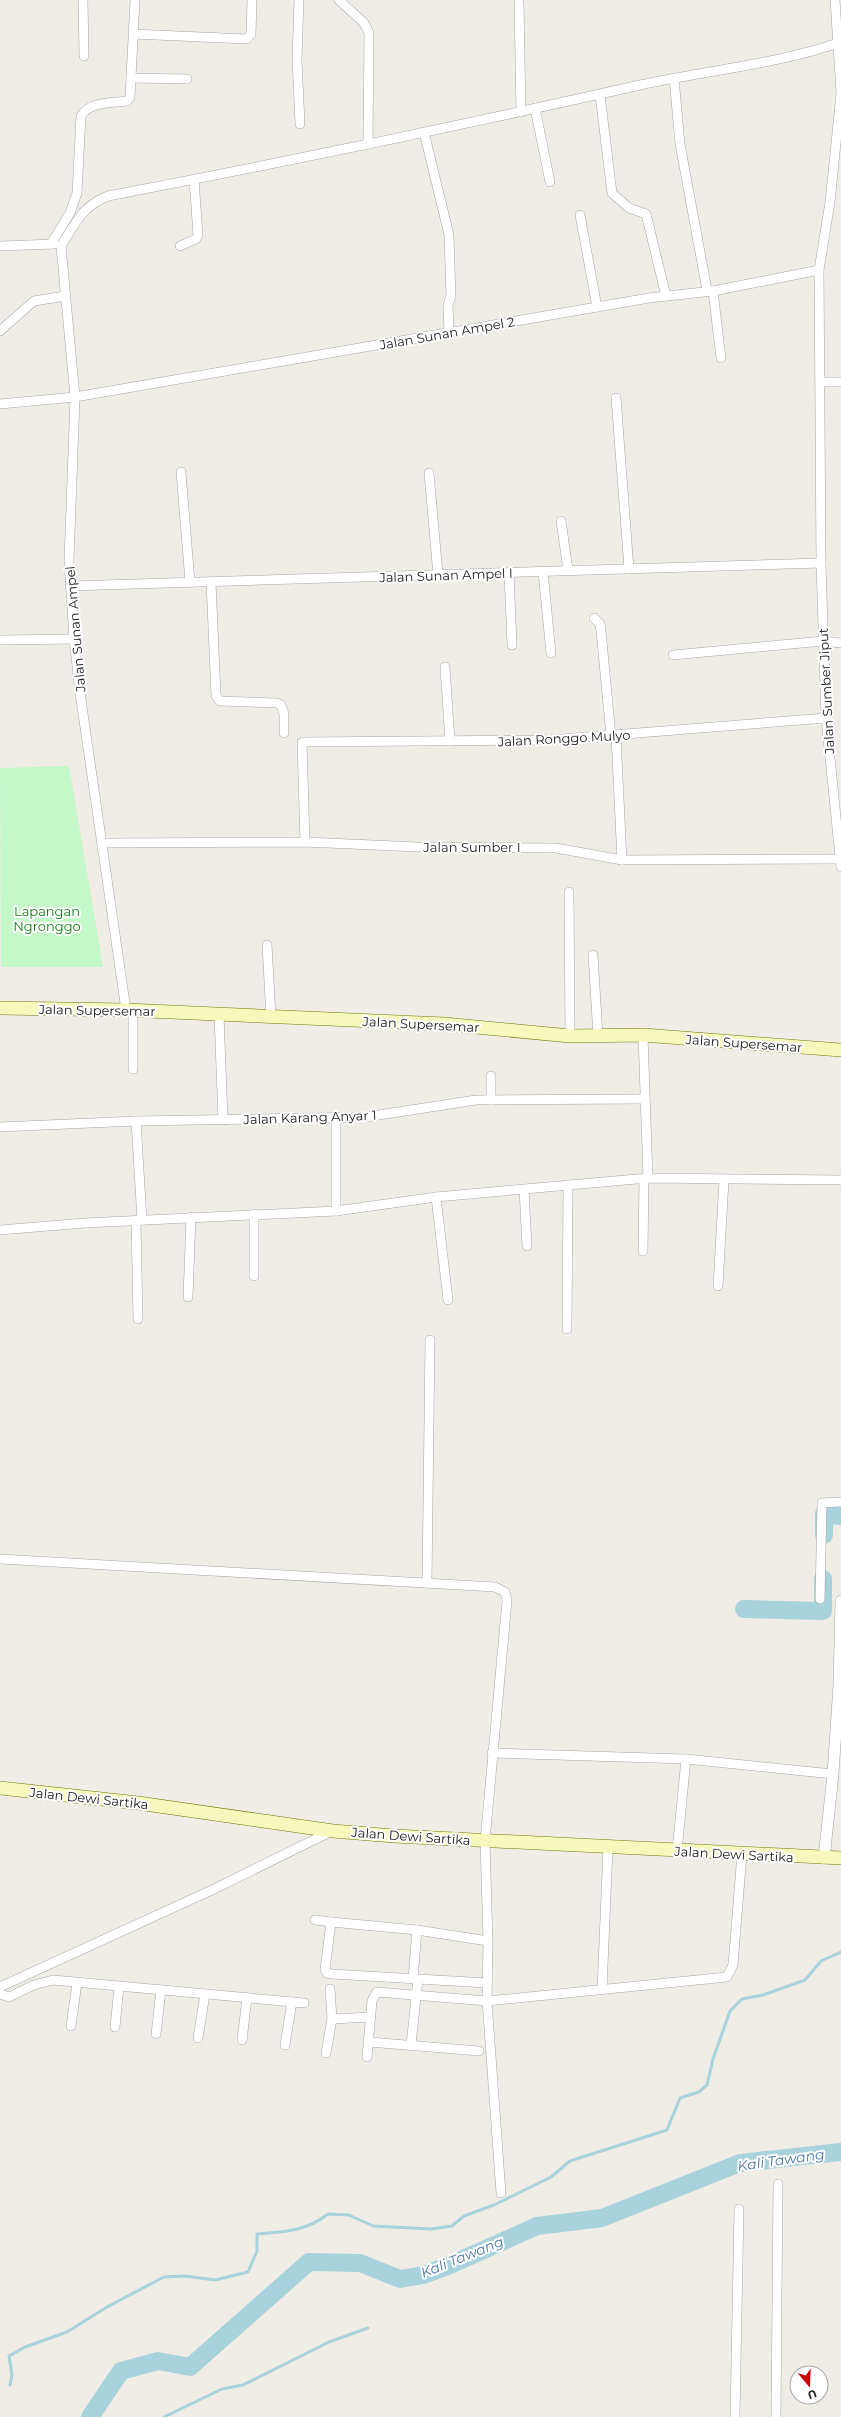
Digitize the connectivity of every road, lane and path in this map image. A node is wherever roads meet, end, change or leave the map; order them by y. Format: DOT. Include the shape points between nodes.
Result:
graph roads {
  1 [pos="83,0"];
  2 [pos="135,0"];
  3 [pos="252,0"];
  4 [pos="299,0"];
  5 [pos="339,0"];
  6 [pos="835,0"];
  7 [pos="519,3"];
  8 [pos="133,34"];
  9 [pos="839,43"];
  10 [pos="84,56"];
  11 [pos="131,78"];
  12 [pos="674,78"];
  13 [pos="188,79"];
  14 [pos="841,93"];
  15 [pos="600,94"];
  16 [pos="535,108"];
  17 [pos="521,112"];
  18 [pos="300,124"];
  19 [pos="424,132"];
  20 [pos="368,144"];
  21 [pos="194,179"];
  22 [pos="550,182"];
  23 [pos="580,215"];
  24 [pos="51,244"];
  25 [pos="0,246"];
  26 [pos="61,246"];
  27 [pos="180,246"];
  28 [pos="819,270"];
  29 [pos="710,290"];
  30 [pos="65,296"];
  31 [pos="666,296"];
  32 [pos="596,308"];
  33 [pos="0,331"];
  34 [pos="449,332"];
  35 [pos="721,358"];
  36 [pos="820,382"];
  37 [pos="841,382"];
  38 [pos="75,397"];
  39 [pos="616,398"];
  40 [pos="0,404"];
  41 [pos="181,472"];
  42 [pos="430,473"];
  43 [pos="561,521"];
  44 [pos="821,563"];
  45 [pos="629,569"];
  46 [pos="568,570"];
  47 [pos="543,572"];
  48 [pos="508,573"];
  49 [pos="438,575"];
  50 [pos="190,582"];
  51 [pos="211,582"];
  52 [pos="70,586"];
  53 [pos="594,618"];
  54 [pos="74,639"];
  55 [pos="0,640"];
  56 [pos="823,641"];
  57 [pos="841,643"];
  58 [pos="512,645"];
  59 [pos="551,653"];
  60 [pos="673,655"];
  61 [pos="445,667"];
  62 [pos="826,718"];
  63 [pos="284,734"];
  64 [pos="613,736"];
  65 [pos="450,741"];
  66 [pos="839,831"];
  67 [pos="305,842"];
  68 [pos="103,843"];
  69 [pos="622,860"];
  70 [pos="840,863"];
  71 [pos="569,892"];
  72 [pos="267,945"];
  73 [pos="593,955"];
  74 [pos="0,1008"];
  75 [pos="129,1010"];
  76 [pos="220,1015"];
  77 [pos="271,1017"];
  78 [pos="643,1035"];
  79 [pos="570,1036"];
  80 [pos="598,1036"];
  81 [pos="841,1050"];
  82 [pos="133,1069"];
  83 [pos="491,1076"];
  84 [pos="644,1099"];
  85 [pos="491,1100"];
  86 [pos="336,1117"];
  87 [pos="223,1120"];
  88 [pos="136,1121"];
  89 [pos="0,1127"];
  90 [pos="646,1178"];
  91 [pos="724,1180"];
  92 [pos="841,1180"];
  93 [pos="568,1185"];
  94 [pos="524,1189"];
  95 [pos="436,1197"];
  96 [pos="336,1211"];
  97 [pos="254,1214"];
  98 [pos="191,1217"];
  99 [pos="139,1220"];
  100 [pos="0,1230"];
  101 [pos="527,1246"];
  102 [pos="643,1251"];
  103 [pos="254,1276"];
  104 [pos="718,1286"];
  105 [pos="188,1297"];
  106 [pos="448,1300"];
  107 [pos="138,1319"];
  108 [pos="567,1329"];
  109 [pos="430,1340"];
  110 [pos="841,1502"];
  111 [pos="0,1559"];
  112 [pos="427,1583"];
  113 [pos="820,1599"];
  114 [pos="841,1601"];
  115 [pos="492,1753"];
  116 [pos="686,1759"];
  117 [pos="833,1774"];
  118 [pos="0,1788"];
  119 [pos="333,1830"];
  120 [pos="485,1841"];
  121 [pos="608,1848"];
  122 [pos="677,1851"];
  123 [pos="742,1854"];
  124 [pos="824,1858"];
  125 [pos="841,1858"];
  126 [pos="315,1920"];
  127 [pos="331,1922"];
  128 [pos="417,1930"];
  129 [pos="488,1941"];
  130 [pos="416,1979"];
  131 [pos="77,1983"];
  132 [pos="487,1983"];
  133 [pos="119,1986"];
  134 [pos="0,1987"];
  135 [pos="602,1988"];
  136 [pos="330,1989"];
  137 [pos="161,1990"];
  138 [pos="0,1994"];
  139 [pos="205,1994"];
  140 [pos="416,1996"];
  141 [pos="247,1998"];
  142 [pos="487,2001"];
  143 [pos="292,2002"];
  144 [pos="304,2003"];
  145 [pos="371,2017"];
  146 [pos="332,2019"];
  147 [pos="71,2026"];
  148 [pos="115,2027"];
  149 [pos="156,2034"];
  150 [pos="198,2038"];
  151 [pos="242,2040"];
  152 [pos="369,2042"];
  153 [pos="285,2045"];
  154 [pos="412,2045"];
  155 [pos="479,2051"];
  156 [pos="326,2053"];
  157 [pos="368,2056"];
  158 [pos="778,2184"];
  159 [pos="500,2193"];
  160 [pos="739,2208"];
  161 [pos="735,2417"];
  162 [pos="776,2417"];
  1 -- 10 [label="street"];
  2 -- 8 [label="street"];
  3 -- 8 [label="street" via="251,34 247,39"];
  4 -- 18 [label="street" via="297,60"];
  5 -- 20 [label="street" via="364,23 369,33"];
  6 -- 9 [label="street, Jalan Sumber Jiput"];
  7 -- 17 [label="street"];
  8 -- 11 [label="street"];
  9 -- 12 [label="street"];
  9 -- 14 [label="street, Jalan Sumber Jiput"];
  11 -- 13 [label="street"];
  11 -- 24 [label="street" via="130,97 127,101 96,105 81,116 78,193 70,213"];
  12 -- 15 [label="street"];
  12 -- 29 [label="street" via="680,144"];
  14 -- 28 [label="street, Jalan Sumber Jiput" via="830,202"];
  15 -- 16 [label="street"];
  15 -- 31 [label="street" via="612,192 629,208 646,214"];
  16 -- 17 [label="street"];
  16 -- 22 [label="street"];
  17 -- 19 [label="street"];
  19 -- 20 [label="street"];
  19 -- 34 [label="street" via="449,235"];
  20 -- 21 [label="street"];
  21 -- 26 [label="street" via="98,200 85,209"];
  21 -- 27 [label="street" via="198,235 196,239"];
  23 -- 32 [label="street"];
  24 -- 25 [label="street"];
  24 -- 26 [label="street"];
  26 -- 30 [label="street, Jalan Sunan Ampel"];
  28 -- 29 [label="street, Jalan Sunan Ampel 2"];
  28 -- 36 [label="street, Jalan Sumber Jiput"];
  29 -- 31 [label="street, Jalan Sunan Ampel 2"];
  29 -- 35 [label="street"];
  30 -- 33 [label="street" via="34,301"];
  30 -- 38 [label="street, Jalan Sunan Ampel"];
  31 -- 32 [label="street, Jalan Sunan Ampel 2"];
  32 -- 34 [label="street, Jalan Sunan Ampel 2"];
  34 -- 38 [label="street, Jalan Sunan Ampel 2"];
  36 -- 37 [label="street"];
  36 -- 44 [label="street, Jalan Sumber Jiput"];
  38 -- 40 [label="street, Jalan Sunan Ampel 2"];
  38 -- 52 [label="street, Jalan Sunan Ampel"];
  39 -- 45 [label="street"];
  41 -- 50 [label="street"];
  42 -- 49 [label="street"];
  43 -- 46 [label="street"];
  44 -- 45 [label="street, Jalan Sunan Ampel I"];
  44 -- 56 [label="street, Jalan Sumber Jiput"];
  45 -- 46 [label="street, Jalan Sunan Ampel I"];
  46 -- 47 [label="street, Jalan Sunan Ampel I"];
  47 -- 48 [label="street, Jalan Sunan Ampel I"];
  47 -- 59 [label="street"];
  48 -- 49 [label="street, Jalan Sunan Ampel I"];
  48 -- 58 [label="street"];
  49 -- 51 [label="street, Jalan Sunan Ampel I"];
  50 -- 51 [label="street, Jalan Sunan Ampel I"];
  50 -- 52 [label="street, Jalan Sunan Ampel I"];
  51 -- 63 [label="street" via="216,696 220,701 281,705 284,714"];
  52 -- 54 [label="street, Jalan Sunan Ampel"];
  53 -- 64 [label="street" via="600,624"];
  54 -- 55 [label="street"];
  54 -- 68 [label="street, Jalan Sunan Ampel"];
  56 -- 57 [label="street"];
  56 -- 60 [label="street"];
  56 -- 62 [label="street, Jalan Sumber Jiput"];
  61 -- 65 [label="street"];
  62 -- 64 [label="street, Jalan Ronggo Mulyo"];
  62 -- 66 [label="street, Jalan Sumber Jiput"];
  64 -- 65 [label="street, Jalan Ronggo Mulyo" via="520,741"];
  64 -- 69 [label="street"];
  65 -- 67 [label="street, Jalan Ronggo Mulyo" via="302,742"];
  66 -- 70 [label="street, Jalan Sumber Jiput"];
  67 -- 68 [label="street, Jalan Sumber I"];
  67 -- 69 [label="street, Jalan Sumber I" via="418,847 556,848"];
  68 -- 75 [label="street, Jalan Sunan Ampel"];
  69 -- 70 [label="street, Jalan Sumber I"];
  71 -- 79 [label="street"];
  72 -- 77 [label="street"];
  73 -- 80 [label="street"];
  74 -- 75 [label="main road, Jalan Supersemar"];
  75 -- 76 [label="main road, Jalan Supersemar"];
  75 -- 82 [label="street, Jalan Sunan Ampel"];
  76 -- 77 [label="main road, Jalan Supersemar"];
  76 -- 87 [label="street"];
  77 -- 79 [label="main road, Jalan Supersemar" via="463,1025"];
  78 -- 80 [label="main road, Jalan Supersemar"];
  78 -- 81 [label="main road, Jalan Supersemar"];
  78 -- 84 [label="street"];
  79 -- 80 [label="main road, Jalan Supersemar"];
  83 -- 85 [label="street"];
  84 -- 85 [label="street, Jalan Karang Anyar 1"];
  84 -- 90 [label="street"];
  85 -- 86 [label="street, Jalan Karang Anyar 1" via="476,1100 366,1117"];
  86 -- 87 [label="street, Jalan Karang Anyar 1"];
  86 -- 96 [label="street"];
  87 -- 88 [label="street, Jalan Karang Anyar 1"];
  88 -- 89 [label="street, Jalan Karang Anyar 1"];
  88 -- 99 [label="street"];
  90 -- 91 [label="street"];
  90 -- 93 [label="street"];
  90 -- 102 [label="street"];
  91 -- 92 [label="street"];
  91 -- 104 [label="street"];
  93 -- 94 [label="street"];
  93 -- 108 [label="street"];
  94 -- 95 [label="street"];
  94 -- 101 [label="street"];
  95 -- 96 [label="street"];
  95 -- 106 [label="street"];
  96 -- 97 [label="street"];
  97 -- 98 [label="street"];
  97 -- 103 [label="street"];
  98 -- 99 [label="street"];
  98 -- 105 [label="street"];
  99 -- 100 [label="street"];
  99 -- 107 [label="street"];
  109 -- 112 [label="street"];
  110 -- 113 [label="street" via="822,1503"];
  111 -- 112 [label="street"];
  112 -- 115 [label="street" via="495,1587 503,1590 507,1596"];
  114 -- 117 [label="street"];
  115 -- 116 [label="street"];
  115 -- 120 [label="street"];
  116 -- 117 [label="street"];
  116 -- 122 [label="street"];
  117 -- 124 [label="street"];
  118 -- 119 [label="main road, Jalan Dewi Sartika" via="138,1802"];
  119 -- 120 [label="main road, Jalan Dewi Sartika"];
  119 -- 134 [label="street" via="212,1890"];
  120 -- 121 [label="main road, Jalan Dewi Sartika"];
  120 -- 129 [label="street"];
  121 -- 122 [label="main road, Jalan Dewi Sartika"];
  121 -- 135 [label="street"];
  122 -- 123 [label="main road, Jalan Dewi Sartika"];
  123 -- 124 [label="main road, Jalan Dewi Sartika"];
  123 -- 135 [label="street" via="733,1965 727,1977"];
  124 -- 125 [label="main road, Jalan Dewi Sartika"];
  126 -- 127 [label="street"];
  127 -- 128 [label="street"];
  127 -- 130 [label="street" via="325,1969 327,1973"];
  128 -- 129 [label="street"];
  128 -- 130 [label="street"];
  129 -- 132 [label="street"];
  130 -- 132 [label="street"];
  130 -- 140 [label="street"];
  131 -- 133 [label="street"];
  131 -- 138 [label="street" via="53,1980 34,1985 8,1997"];
  131 -- 147 [label="street"];
  132 -- 142 [label="street"];
  133 -- 137 [label="street"];
  133 -- 148 [label="street"];
  135 -- 142 [label="street"];
  136 -- 146 [label="street"];
  137 -- 139 [label="street"];
  137 -- 149 [label="street"];
  139 -- 141 [label="street"];
  139 -- 150 [label="street"];
  140 -- 142 [label="street"];
  140 -- 145 [label="street" via="377,1992 372,2001"];
  140 -- 154 [label="street"];
  141 -- 143 [label="street"];
  141 -- 151 [label="street"];
  142 -- 159 [label="street"];
  143 -- 144 [label="street"];
  143 -- 153 [label="street"];
  145 -- 146 [label="street"];
  145 -- 152 [label="street"];
  146 -- 156 [label="street"];
  152 -- 154 [label="street"];
  152 -- 157 [label="street"];
  154 -- 155 [label="street"];
  158 -- 162 [label="street"];
  160 -- 161 [label="street"];
}
